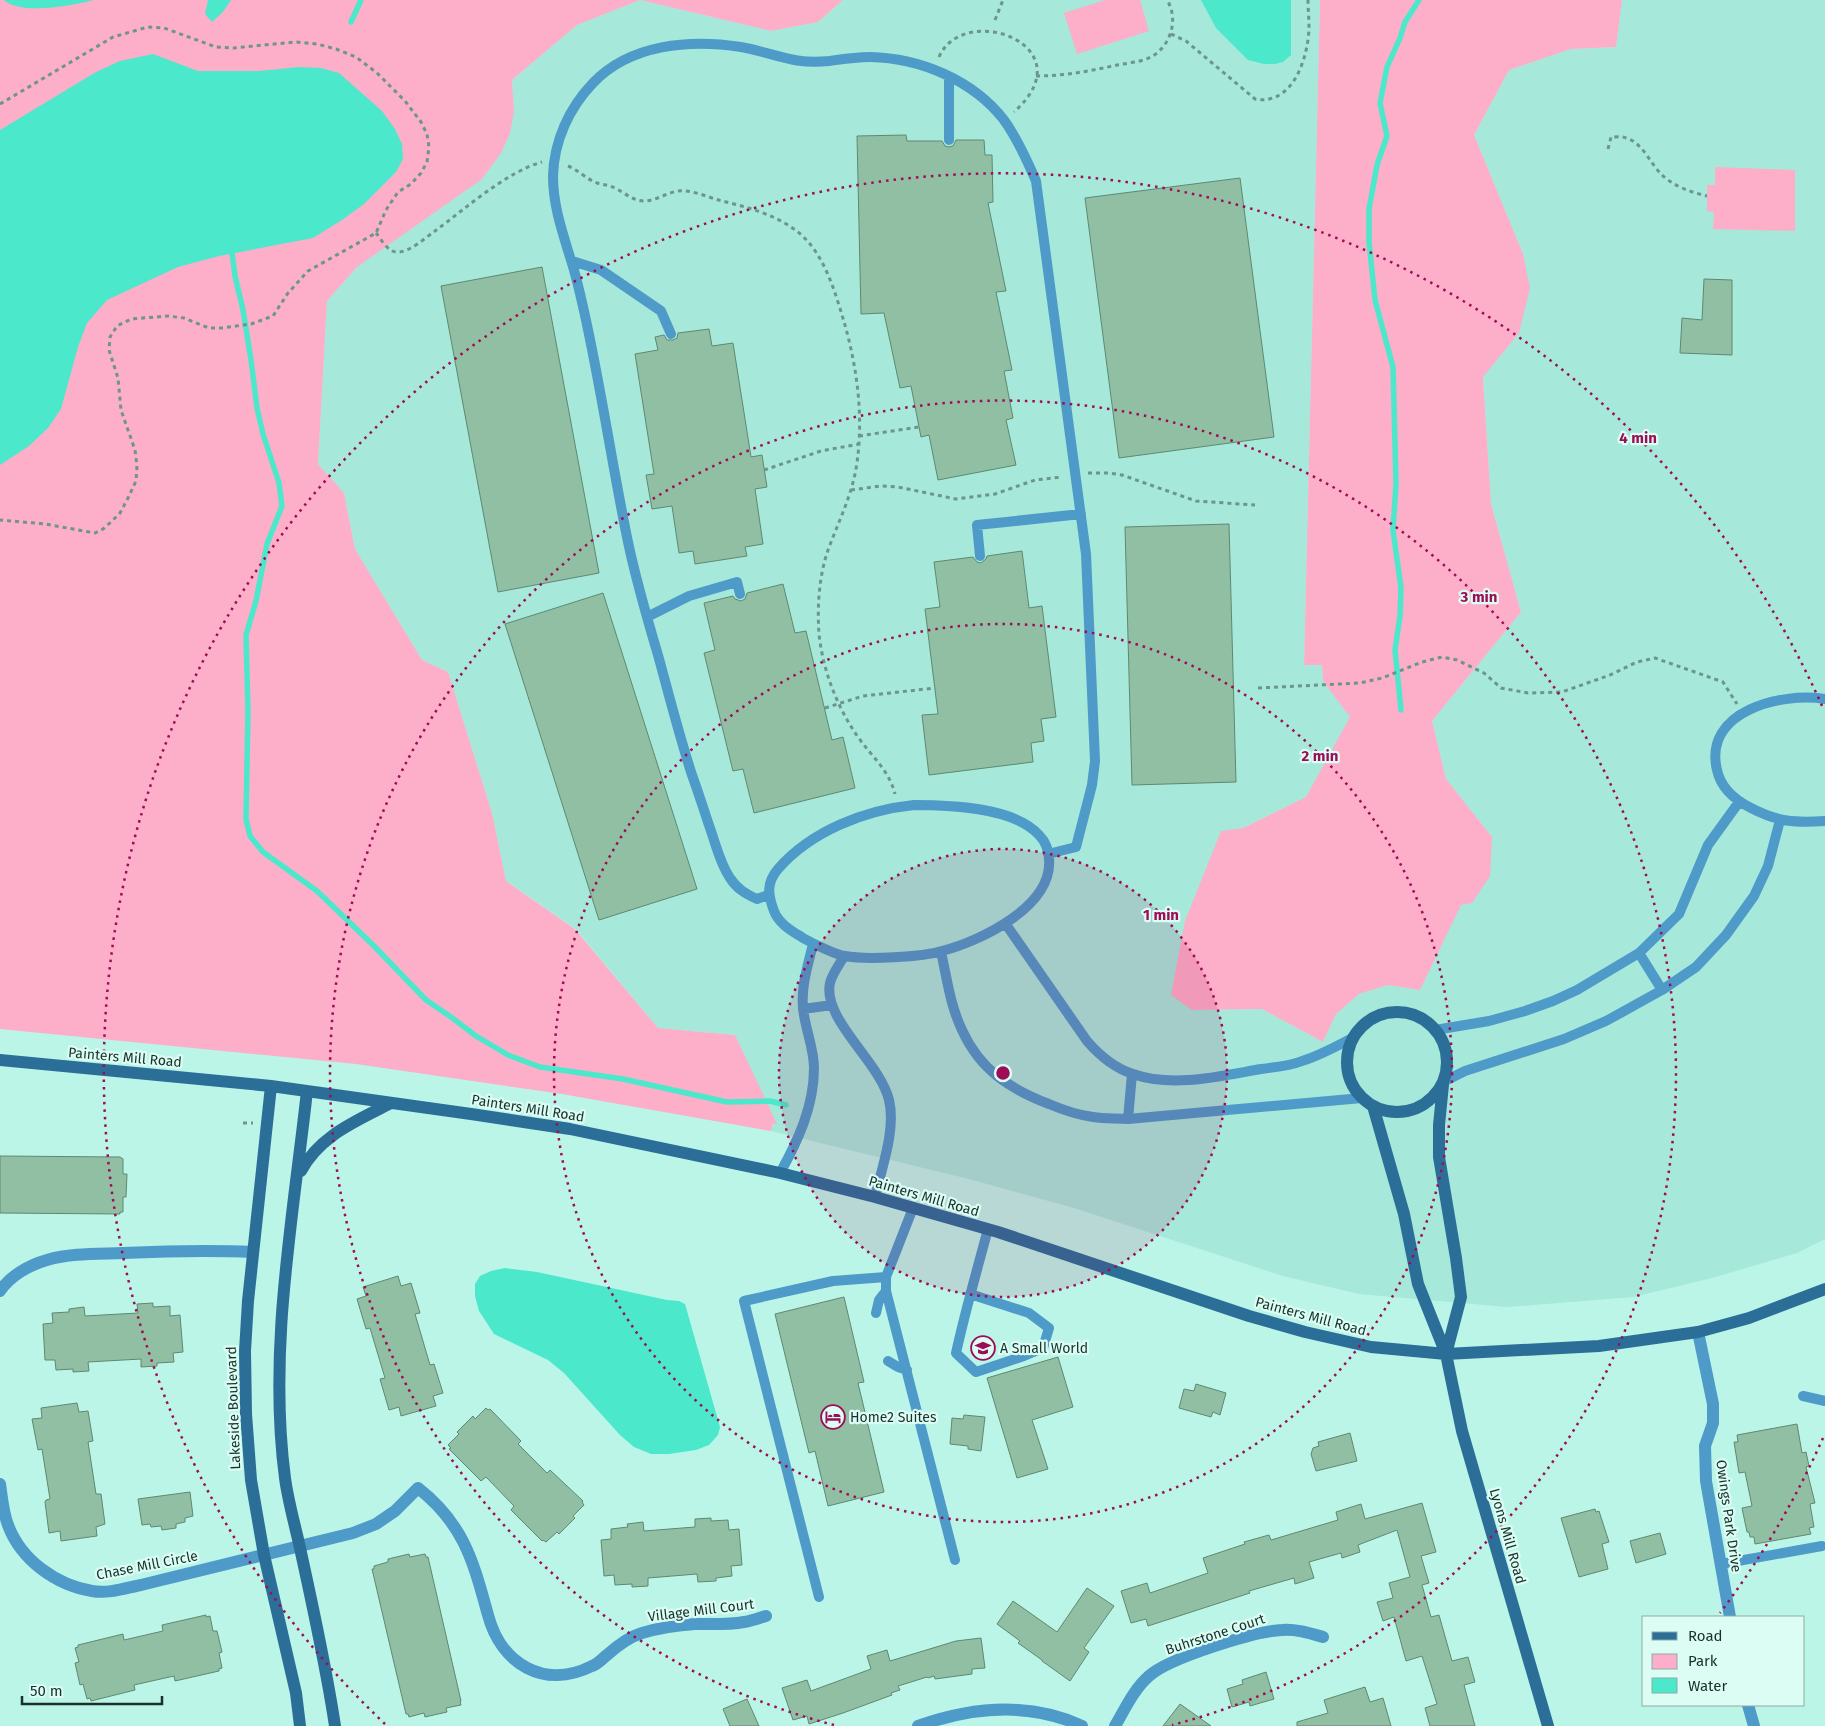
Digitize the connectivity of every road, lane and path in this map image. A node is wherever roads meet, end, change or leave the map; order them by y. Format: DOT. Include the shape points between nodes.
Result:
graph roads {
  1 [pos="1003,0"];
  2 [pos="1168,0"];
  3 [pos="1308,0"];
  4 [pos="988,20"];
  5 [pos="995,20"];
  6 [pos="1000,22"];
  7 [pos="1171,34"];
  8 [pos="945,42"];
  9 [pos="1032,47"];
  10 [pos="935,70"];
  11 [pos="1036,76"];
  12 [pos="949,77"];
  13 [pos="0,104"];
  14 [pos="1004,120"];
  15 [pos="949,140"];
  16 [pos="1608,149"];
  17 [pos="555,163"];
  18 [pos="1707,196"];
  19 [pos="376,233"];
  20 [pos="572,261"];
  21 [pos="671,334"];
  22 [pos="919,427"];
  23 [pos="859,436"];
  24 [pos="858,444"];
  25 [pos="764,470"];
  26 [pos="1076,475"];
  27 [pos="851,490"];
  28 [pos="1255,505"];
  29 [pos="1081,514"];
  30 [pos="0,520"];
  31 [pos="980,556"];
  32 [pos="740,594"];
  33 [pos="647,617"];
  34 [pos="935,688"];
  35 [pos="1258,688"];
  36 [pos="1825,699"];
  37 [pos="838,703"];
  38 [pos="825,708"];
  39 [pos="1743,713"];
  40 [pos="1738,802"];
  41 [pos="897,807"];
  42 [pos="1780,820"];
  43 [pos="1825,821"];
  44 [pos="1048,854"];
  45 [pos="768,895"];
  46 [pos="1005,922"];
  47 [pos="813,944"];
  48 [pos="941,952"];
  49 [pos="1640,953"];
  50 [pos="844,956"];
  51 [pos="1662,990"];
  52 [pos="832,1005"];
  53 [pos="803,1009"];
  54 [pos="1435,1030"];
  55 [pos="1354,1037"];
  56 [pos="0,1060"];
  57 [pos="1132,1074"];
  58 [pos="1443,1082"];
  59 [pos="271,1086"];
  60 [pos="307,1091"];
  61 [pos="1362,1098"];
  62 [pos="391,1103"];
  63 [pos="1373,1106"];
  64 [pos="1128,1119"];
  65 [pos="244,1122"];
  66 [pos="253,1123"];
  67 [pos="780,1173"];
  68 [pos="297,1177"];
  69 [pos="875,1197"];
  70 [pos="913,1208"];
  71 [pos="988,1229"];
  72 [pos="253,1252"];
  73 [pos="886,1277"];
  74 [pos="1825,1289"];
  75 [pos="0,1291"];
  76 [pos="886,1291"];
  77 [pos="970,1294"];
  78 [pos="876,1313"];
  79 [pos="1698,1332"];
  80 [pos="1446,1354"];
  81 [pos="888,1360"];
  82 [pos="907,1370"];
  83 [pos="1802,1396"];
  84 [pos="1825,1401"];
  85 [pos="0,1484"];
  86 [pos="1822,1546"];
  87 [pos="300,1547"];
  88 [pos="264,1555"];
  89 [pos="955,1560"];
  90 [pos="1721,1564"];
  91 [pos="818,1597"];
  92 [pos="766,1616"];
  93 [pos="1730,1616"];
  94 [pos="1323,1638"];
  95 [pos="1748,1706"];
  96 [pos="300,1726"];
  97 [pos="335,1726"];
  98 [pos="918,1726"];
  99 [pos="1082,1726"];
  100 [pos="1115,1726"];
  101 [pos="1548,1726"];
  102 [pos="1754,1726"];
  1 -- 5 [label="path"];
  2 -- 7 [label="path" via="1173,16"];
  3 -- 7 [label="path" via="1309,28 1303,63 1291,85 1276,98 1265,101 1255,99 1186,41"];
  4 -- 5 [label="path"];
  5 -- 6 [label="path"];
  7 -- 11 [label="path" via="1162,48 1149,58 1068,75"];
  8 -- 10 [label="path"];
  9 -- 11 [label="path"];
  10 -- 12 [label="lane"];
  10 -- 17 [label="lane" via="905,61 872,57 804,63 741,47 710,44 682,44 656,49 634,55 590,86 575,103 563,127"];
  11 -- 14 [label="path" via="1025,102"];
  12 -- 14 [label="lane" via="970,88"];
  12 -- 15 [label="lane"];
  13 -- 19 [label="path" via="113,37 148,28 164,28 216,47 296,42 336,48 356,57 377,73 405,101 427,134 427,162 421,174 398,192"];
  14 -- 26 [label="lane" via="1036,181"];
  16 -- 18 [label="path" via="1611,137 1626,137 1638,144 1671,182"];
  17 -- 19 [label="path" via="530,165 406,251 391,251"];
  17 -- 20 [label="lane" via="554,197"];
  17 -- 23 [label="path" via="578,170 633,199 645,201 683,190 751,208 794,229 810,244 833,287 855,368"];
  19 -- 30 [label="path" via="308,271 273,316 251,324 209,328 184,318 168,316 131,319 117,326 110,337 109,350 137,466 136,481 120,513 95,533"];
  20 -- 21 [label="lane" via="601,270 661,310"];
  20 -- 33 [label="lane" via="629,546"];
  22 -- 23 [label="path"];
  23 -- 24 [label="path"];
  24 -- 25 [label="path"];
  24 -- 27 [label="path"];
  26 -- 27 [label="path" via="1035,480 995,494 956,499 898,487"];
  26 -- 28 [label="path" via="1109,473 1196,501"];
  26 -- 29 [label="lane"];
  27 -- 37 [label="path" via="822,572 818,616 824,660"];
  29 -- 31 [label="lane" via="977,525"];
  29 -- 44 [label="lane" via="1086,554 1095,761 1076,847"];
  32 -- 33 [label="lane" via="737,582 689,596"];
  33 -- 45 [label="lane" via="683,746 718,854 737,888 757,899"];
  34 -- 37 [label="path" via="863,696"];
  35 -- 39 [label="path" via="1360,683 1442,657 1457,660 1484,673 1501,688 1528,693 1562,692 1655,658 1723,682"];
  36 -- 39 [label="lane" via="1780,699 1765,702"];
  37 -- 38 [label="path"];
  37 -- 41 [label="path" via="846,720 891,781"];
  39 -- 40 [label="lane" via="1723,732 1716,746 1715,761 1726,790"];
  40 -- 42 [label="lane"];
  40 -- 49 [label="lane" via="1708,845 1679,914"];
  41 -- 44 [label="lane" via="963,806 1004,816 1033,827 1045,841"];
  41 -- 45 [label="lane" via="853,819 803,846 772,876"];
  42 -- 43 [label="lane"];
  42 -- 51 [label="lane" via="1768,866 1754,896 1726,936 1696,967"];
  44 -- 46 [label="lane" via="1045,884 1023,910"];
  45 -- 47 [label="lane" via="775,916 788,929"];
  46 -- 48 [label="lane" via="977,938"];
  46 -- 57 [label="lane" via="1087,1041 1099,1055"];
  47 -- 50 [label="lane"];
  47 -- 53 [label="lane" via="805,974"];
  48 -- 50 [label="lane"];
  48 -- 64 [label="lane" via="961,1029 974,1053 992,1073 1015,1090 1066,1111"];
  49 -- 51 [label="lane"];
  49 -- 54 [label="lane" via="1553,1001 1490,1021"];
  50 -- 52 [label="lane" via="830,983"];
  51 -- 58 [label="lane" via="1606,1021 1564,1039 1465,1071"];
  52 -- 53 [label="lane"];
  52 -- 69 [label="lane" via="883,1082 889,1100 892,1124"];
  53 -- 67 [label="lane" via="813,1050 812,1092 798,1140"];
  54 -- 55 [label="main road, Lyons Mill Road" via="1411,1014 1393,1013 1368,1022"];
  54 -- 58 [label="main road, Lyons Mill Road" via="1447,1056"];
  55 -- 57 [label="lane" via="1300,1062 1244,1072 1191,1080"];
  55 -- 61 [label="main road, Lyons Mill Road" via="1347,1059 1348,1070 1350,1080"];
  56 -- 59 [label="main road, Painters Mill Road"];
  57 -- 64 [label="lane"];
  58 -- 63 [label="main road, Lyons Mill Road" via="1429,1101 1417,1108 1394,1112"];
  58 -- 80 [label="main road, Lyons Mill Road" via="1439,1157 1461,1297"];
  59 -- 60 [label="main road, Painters Mill Road"];
  59 -- 72 [label="main road, Lakeside Boulevard"];
  60 -- 62 [label="main road, Painters Mill Road"];
  60 -- 68 [label="main road"];
  61 -- 63 [label="main road, Lyons Mill Road"];
  61 -- 64 [label="lane"];
  62 -- 67 [label="main road, Painters Mill Road" via="570,1129"];
  62 -- 68 [label="main road" via="337,1131 308,1157"];
  63 -- 80 [label="main road, Lyons Mill Road" via="1404,1214 1418,1284"];
  65 -- 66 [label="path"];
  67 -- 69 [label="main road, Painters Mill Road"];
  68 -- 87 [label="main road" via="283,1300 280,1410 285,1479"];
  69 -- 70 [label="main road, Painters Mill Road"];
  70 -- 71 [label="main road, Painters Mill Road"];
  70 -- 73 [label="lane"];
  71 -- 77 [label="lane"];
  71 -- 80 [label="main road, Painters Mill Road" via="1305,1332 1371,1347"];
  72 -- 75 [label="street" via="210,1250 70,1255 45,1260 22,1270"];
  72 -- 88 [label="main road, Lakeside Boulevard" via="245,1351 246,1414 251,1480"];
  73 -- 76 [label="lane"];
  73 -- 91 [label="lane" via="833,1281 744,1301"];
  74 -- 79 [label="main road, Painters Mill Road" via="1749,1318"];
  76 -- 78 [label="lane" via="879,1300"];
  76 -- 82 [label="lane"];
  77 -- 77 [label="lane" via="956,1354 976,1372 1043,1348 1049,1328 1029,1313"];
  79 -- 80 [label="main road, Painters Mill Road" via="1599,1346"];
  79 -- 90 [label="street, Owings Park Drive" via="1713,1404 1713,1423 1705,1446 1705,1464"];
  80 -- 101 [label="main road, Lyons Mill Road" via="1462,1431"];
  81 -- 82 [label="lane"];
  82 -- 89 [label="lane"];
  83 -- 84 [label="lane"];
  85 -- 88 [label="street, Chase Mill Circle" via="8,1525 31,1560 48,1574 93,1591 141,1585"];
  86 -- 90 [label="lane"];
  87 -- 88 [label="street, Chase Mill Circle"];
  87 -- 92 [label="street, Village Mill Court" via="376,1524 418,1488 436,1502 466,1546 494,1634 507,1653 525,1668 541,1674 559,1676 581,1671 594,1665 620,1643 641,1633 693,1624 744,1622"];
  87 -- 97 [label="main road"];
  88 -- 96 [label="main road, Lakeside Boulevard" via="296,1694"];
  90 -- 93 [label="street, Owings Park Drive"];
  94 -- 100 [label="street, Buhrstone Court" via="1302,1631 1263,1632 1186,1657 1149,1675"];
  95 -- 102 [label="street"];
  98 -- 99 [label="street" via="972,1711 1009,1708 1038,1711"];
}
